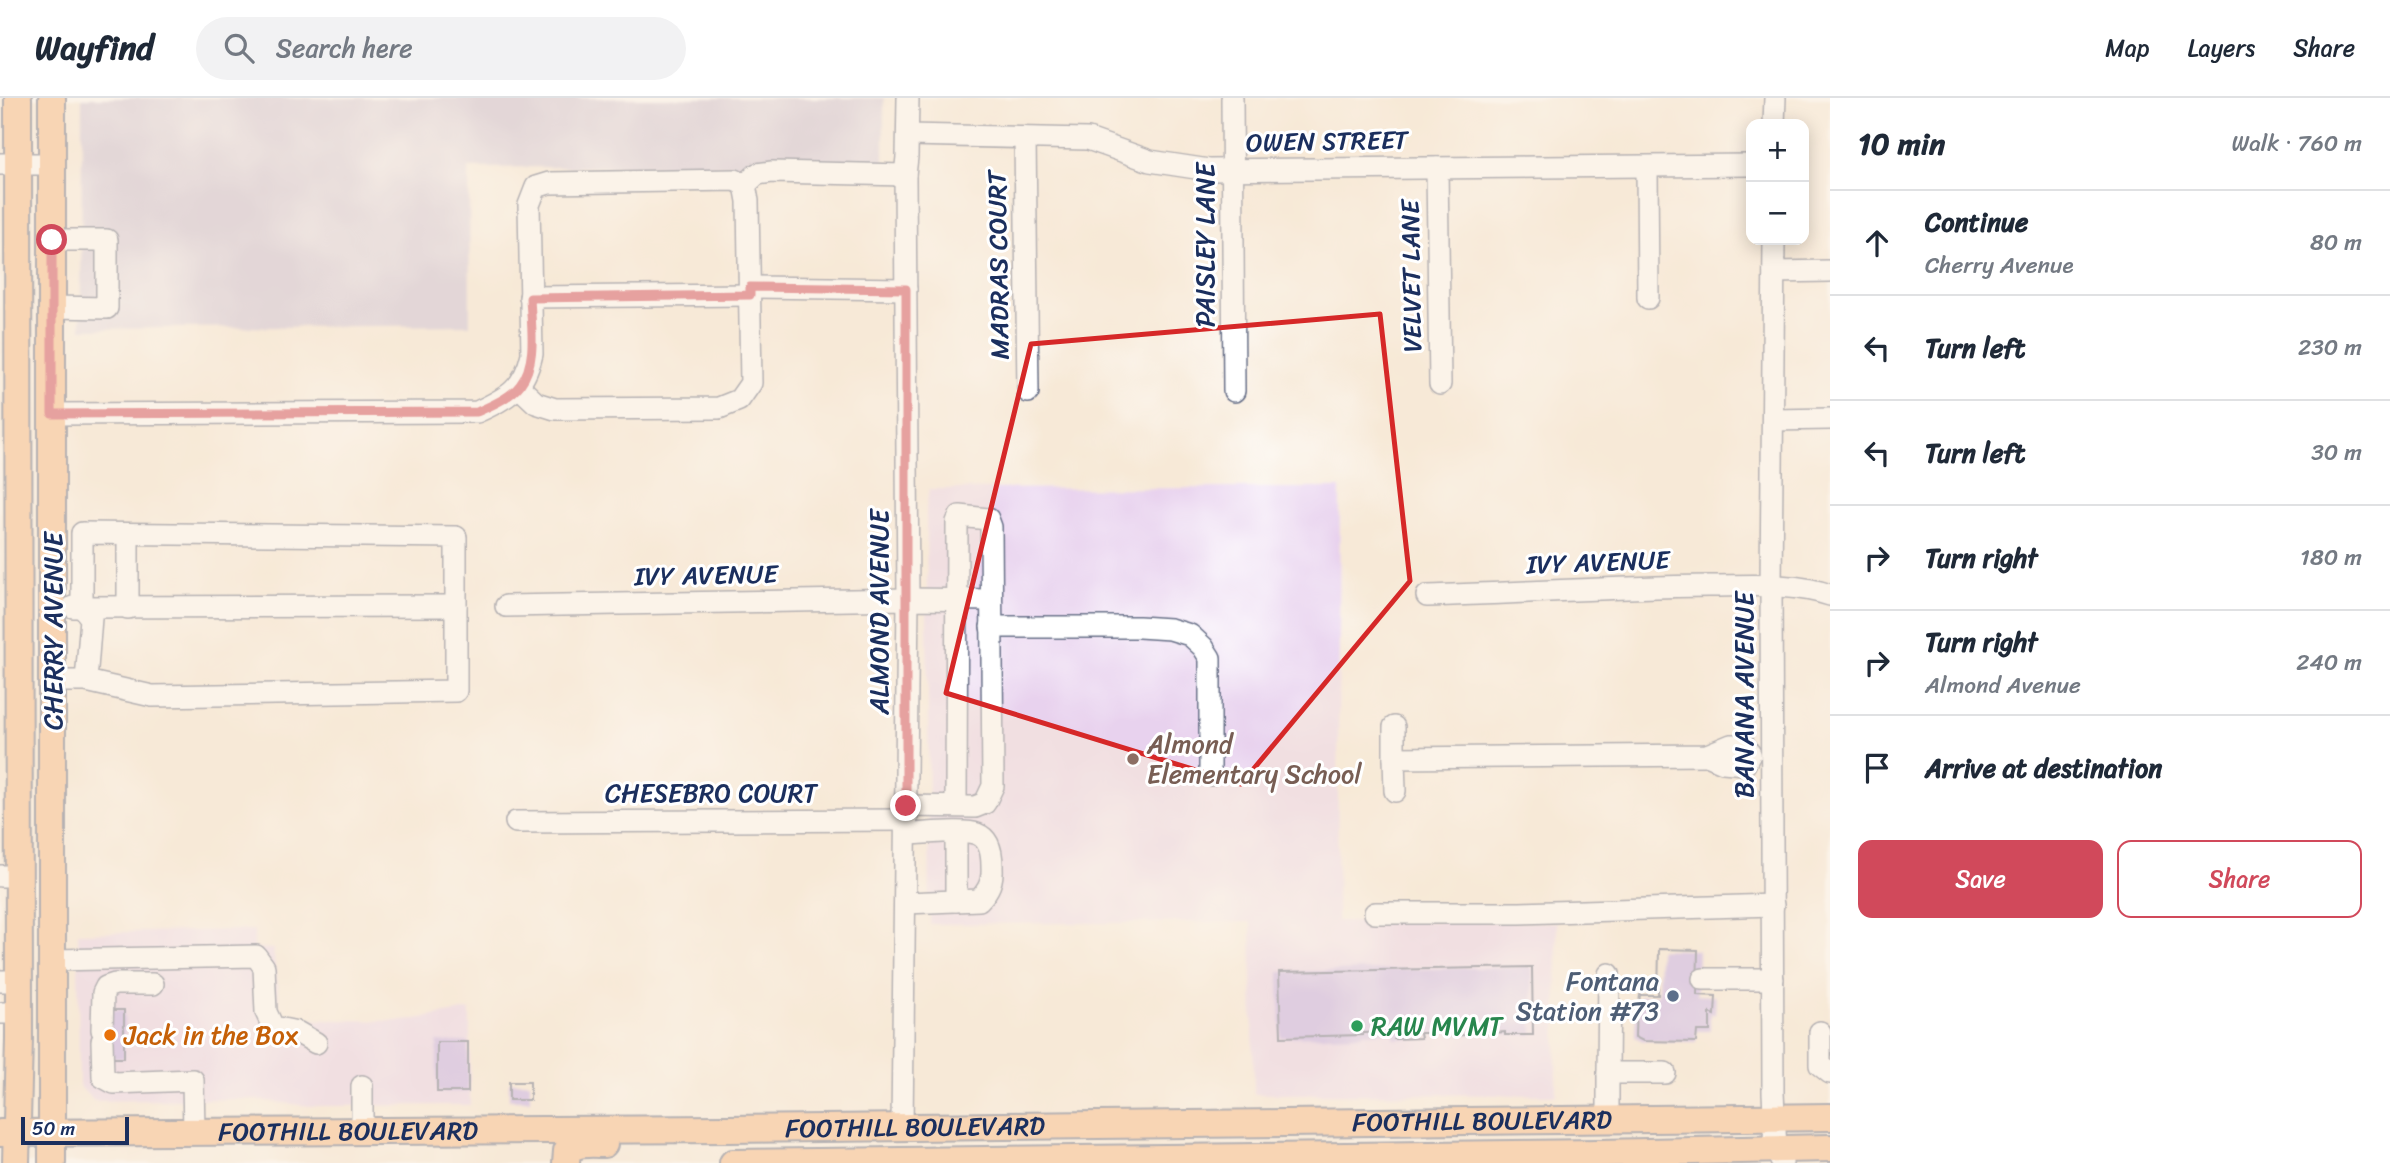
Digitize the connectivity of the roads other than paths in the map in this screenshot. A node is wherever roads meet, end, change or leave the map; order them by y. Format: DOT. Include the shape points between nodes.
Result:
graph roads {
  1 [pos="18,98"];
  2 [pos="52,98"];
  3 [pos="908,98"];
  4 [pos="1232,98"];
  5 [pos="1774,98"];
  6 [pos="1774,119"];
  7 [pos="908,135"];
  8 [pos="1025,138"];
  9 [pos="9,164"];
  10 [pos="52,164"];
  11 [pos="1746,165"];
  12 [pos="1647,167"];
  13 [pos="1437,168"];
  14 [pos="1232,170"];
  15 [pos="905,175"];
  16 [pos="745,185"];
  17 [pos="52,240"];
  18 [pos="1774,245"];
  19 [pos="1830,271"];
  20 [pos="1774,272"];
  21 [pos="18,274"];
  22 [pos="906,289"];
  23 [pos="750,291"];
  24 [pos="530,298"];
  25 [pos="1648,298"];
  26 [pos="52,307"];
  27 [pos="1440,384"];
  28 [pos="519,387"];
  29 [pos="1234,391"];
  30 [pos="1028,392"];
  31 [pos="52,414"];
  32 [pos="1830,419"];
  33 [pos="1773,420"];
  34 [pos="128,534"];
  35 [pos="1771,586"];
  36 [pos="1827,588"];
  37 [pos="1427,596"];
  38 [pos="908,599"];
  39 [pos="957,600"];
  40 [pos="992,600"];
  41 [pos="53,606"];
  42 [pos="456,606"];
  43 [pos="506,606"];
  44 [pos="82,607"];
  45 [pos="128,608"];
  46 [pos="992,627"];
  47 [pos="53,681"];
  48 [pos="86,681"];
  49 [pos="1394,727"];
  50 [pos="1772,754"];
  51 [pos="1394,758"];
  52 [pos="1210,775"];
  53 [pos="1395,791"];
  54 [pos="956,806"];
  55 [pos="906,820"];
  56 [pos="516,822"];
  57 [pos="956,833"];
  58 [pos="9,876"];
  59 [pos="956,901"];
  60 [pos="906,903"];
  61 [pos="1773,905"];
  62 [pos="1376,913"];
  63 [pos="52,960"];
  64 [pos="1609,974"];
  65 [pos="1703,979"];
  66 [pos="1773,979"];
  67 [pos="9,981"];
  68 [pos="153,984"];
  69 [pos="9,1013"];
  70 [pos="1820,1032"];
  71 [pos="316,1042"];
  72 [pos="1608,1073"];
  73 [pos="1665,1073"];
  74 [pos="1830,1073"];
  75 [pos="362,1086"];
  76 [pos="1773,1117"];
  77 [pos="1830,1117"];
  78 [pos="1608,1119"];
  79 [pos="902,1126"];
  80 [pos="722,1129"];
  81 [pos="362,1131"];
  82 [pos="194,1132"];
  83 [pos="9,1133"];
  84 [pos="53,1133"];
  85 [pos="1830,1147"];
  86 [pos="1776,1158"];
  87 [pos="827,1162"];
  88 [pos="16,1163"];
  89 [pos="52,1163"];
  90 [pos="566,1163"];
  91 [pos="733,1163"];
  1 -- 9 [label="main road, CHERRY AVENUE"];
  2 -- 10 [label="main road, CHERRY AVENUE"];
  3 -- 7 [label="street, ALMOND AVENUE"];
  4 -- 14 [label="street, PAISLEY LANE"];
  5 -- 6 [label="street"];
  7 -- 8 [label="street, OWEN STREET"];
  7 -- 15 [label="street, ALMOND AVENUE"];
  8 -- 14 [label="street, OWEN STREET" via="1088,139 1150,161"];
  8 -- 30 [label="street, MADRAS COURT"];
  9 -- 10 [label="street"];
  9 -- 21 [label="main road, CHERRY AVENUE"];
  10 -- 17 [label="main road, CHERRY AVENUE"];
  11 -- 12 [label="street, OWEN STREET"];
  12 -- 13 [label="street, OWEN STREET"];
  12 -- 25 [label="street"];
  13 -- 14 [label="street, OWEN STREET"];
  13 -- 27 [label="street, VELVET LANE"];
  14 -- 29 [label="street, PAISLEY LANE"];
  15 -- 16 [label="street" via="772,172 757,174"];
  15 -- 22 [label="street, ALMOND AVENUE"];
  16 -- 23 [label="street"];
  16 -- 24 [label="street" via="735,180 549,183 536,187 529,205"];
  17 -- 26 [label="main road, CHERRY AVENUE"];
  17 -- 26 [label="street" via="107,240 107,308"];
  18 -- 20 [label="street, BANANA AVENUE"];
  19 -- 20 [label="street"];
  20 -- 33 [label="street, BANANA AVENUE"];
  21 -- 31 [label="main road" via="35,318 36,404"];
  21 -- 58 [label="main road, CHERRY AVENUE"];
  22 -- 23 [label="street"];
  22 -- 38 [label="street, ALMOND AVENUE"];
  23 -- 24 [label="street"];
  23 -- 28 [label="street" via="751,383 739,400 719,408 555,409 536,403"];
  24 -- 28 [label="street" via="532,354"];
  26 -- 31 [label="main road, CHERRY AVENUE"];
  28 -- 31 [label="street" via="477,412"];
  31 -- 41 [label="main road, CHERRY AVENUE"];
  32 -- 33 [label="street"];
  33 -- 35 [label="street, BANANA AVENUE"];
  34 -- 42 [label="street" via="456,537"];
  34 -- 44 [label="street" via="82,534"];
  34 -- 45 [label="street"];
  35 -- 36 [label="street, IVY AVENUE"];
  35 -- 37 [label="street, IVY AVENUE"];
  35 -- 50 [label="street, BANANA AVENUE"];
  38 -- 39 [label="street, IVY AVENUE"];
  38 -- 43 [label="street, IVY AVENUE"];
  38 -- 55 [label="street, ALMOND AVENUE"];
  39 -- 40 [label="street, IVY AVENUE"];
  39 -- 40 [label="street" via="957,522 960,516 972,516 988,519 991,527"];
  39 -- 54 [label="street"];
  40 -- 46 [label="street"];
  41 -- 44 [label="street"];
  41 -- 47 [label="main road, CHERRY AVENUE"];
  42 -- 45 [label="street"];
  42 -- 48 [label="street" via="456,691 152,696"];
  44 -- 45 [label="street"];
  44 -- 48 [label="street" via="91,618"];
  46 -- 52 [label="street" via="1139,627 1191,635 1210,658"];
  46 -- 54 [label="street" via="993,786 985,803"];
  47 -- 48 [label="street"];
  47 -- 63 [label="main road, CHERRY AVENUE"];
  49 -- 51 [label="street"];
  50 -- 51 [label="street"];
  50 -- 61 [label="street, BANANA AVENUE"];
  51 -- 53 [label="street"];
  54 -- 55 [label="street"];
  55 -- 56 [label="street, CHESEBRO COURT"];
  55 -- 57 [label="street"];
  55 -- 60 [label="street, ALMOND AVENUE"];
  57 -- 59 [label="street"];
  57 -- 59 [label="street" via="976,834 988,842 992,876 988,892 979,900"];
  58 -- 67 [label="main road, CHERRY AVENUE"];
  59 -- 60 [label="street"];
  60 -- 79 [label="street, ALMOND AVENUE"];
  61 -- 62 [label="street"];
  61 -- 66 [label="street, BANANA AVENUE"];
  63 -- 71 [label="street" via="256,956 264,967 266,1012 273,1027"];
  63 -- 84 [label="main road, CHERRY AVENUE"];
  64 -- 72 [label="street"];
  65 -- 66 [label="street"];
  66 -- 76 [label="street, BANANA AVENUE"];
  67 -- 69 [label="main road, CHERRY AVENUE"];
  68 -- 82 [label="street" via="106,987 103,1077 114,1083 193,1080"];
  69 -- 83 [label="main road, CHERRY AVENUE"];
  70 -- 74 [label="street" via="1820,1065"];
  72 -- 73 [label="street"];
  72 -- 78 [label="street"];
  75 -- 81 [label="street"];
  76 -- 77 [label="main road, FOOTHILL BOULEVARD"];
  76 -- 78 [label="main road, FOOTHILL BOULEVARD"];
  76 -- 86 [label="street, BANANA AVENUE"];
  78 -- 79 [label="main road, FOOTHILL BOULEVARD"];
  79 -- 80 [label="main road, FOOTHILL BOULEVARD"];
  80 -- 81 [label="main road, FOOTHILL BOULEVARD"];
  80 -- 90 [label="main road" via="684,1143 579,1144 567,1151"];
  81 -- 82 [label="main road, FOOTHILL BOULEVARD"];
  82 -- 84 [label="main road, FOOTHILL BOULEVARD"];
  83 -- 84 [label="main road, FOOTHILL BOULEVARD"];
  83 -- 88 [label="main road, CHERRY AVENUE"];
  84 -- 89 [label="main road, CHERRY AVENUE"];
  85 -- 86 [label="main road, FOOTHILL BOULEVARD"];
  86 -- 87 [label="main road, FOOTHILL BOULEVARD"];
  87 -- 91 [label="main road, FOOTHILL BOULEVARD"];
}
